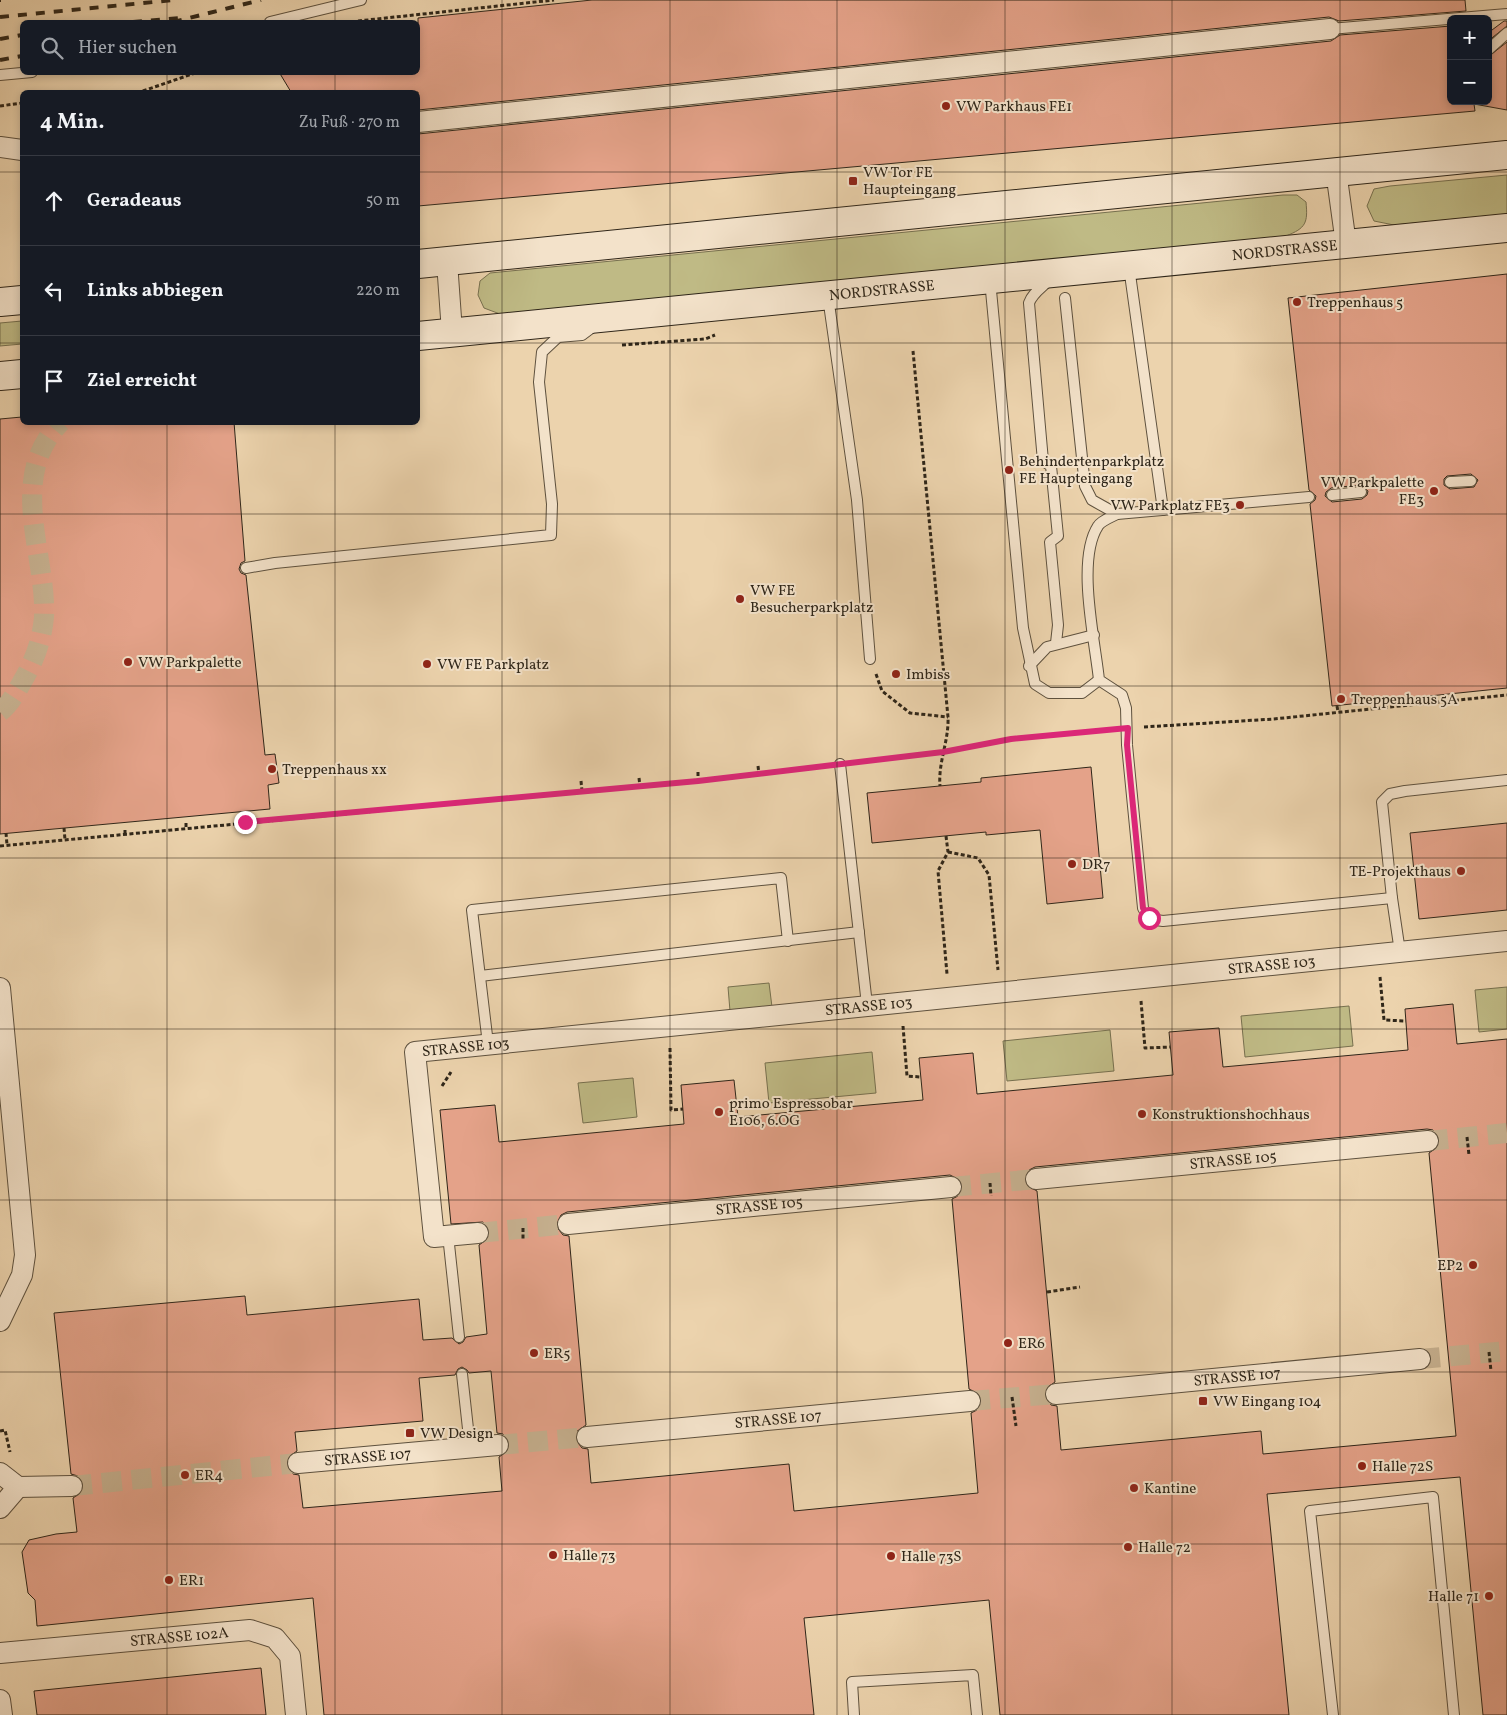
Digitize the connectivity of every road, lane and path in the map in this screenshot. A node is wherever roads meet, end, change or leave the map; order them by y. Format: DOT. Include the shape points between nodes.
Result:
graph roads {
  1 [pos="361,0"];
  2 [pos="554,0"];
  3 [pos="1507,14"];
  4 [pos="278,20"];
  5 [pos="372,20"];
  6 [pos="1330,29"];
  7 [pos="1507,32"];
  8 [pos="1492,46"];
  9 [pos="20,73"];
  10 [pos="0,75"];
  11 [pos="189,75"];
  12 [pos="146,90"];
  13 [pos="20,103"];
  14 [pos="0,106"];
  15 [pos="420,122"];
  16 [pos="20,146"];
  17 [pos="1,147"];
  18 [pos="20,150"];
  19 [pos="1507,155"];
  20 [pos="1336,172"];
  21 [pos="1507,228"];
  22 [pos="1346,244"];
  23 [pos="1306,248"];
  24 [pos="447,262"];
  25 [pos="1281,262"];
  26 [pos="420,264"];
  27 [pos="1133,273"];
  28 [pos="1054,274"];
  29 [pos="990,280"];
  30 [pos="828,295"];
  31 [pos="1065,298"];
  32 [pos="20,300"];
  33 [pos="0,302"];
  34 [pos="606,318"];
  35 [pos="452,332"];
  36 [pos="420,336"];
  37 [pos="913,351"];
  38 [pos="20,374"];
  39 [pos="0,376"];
  40 [pos="1471,480"];
  41 [pos="1450,482"];
  42 [pos="1360,492"];
  43 [pos="1336,494"];
  44 [pos="1309,497"];
  45 [pos="1164,510"];
  46 [pos="1117,514"];
  47 [pos="246,568"];
  48 [pos="1094,635"];
  49 [pos="1056,644"];
  50 [pos="870,659"];
  51 [pos="1030,666"];
  52 [pos="1099,680"];
  53 [pos="1507,695"];
  54 [pos="1337,706"];
  55 [pos="1338,712"];
  56 [pos="948,717"];
  57 [pos="1128,728"];
  58 [pos="943,752"];
  59 [pos="840,764"];
  60 [pos="758,766"];
  61 [pos="698,772"];
  62 [pos="759,774"];
  63 [pos="639,778"];
  64 [pos="1507,780"];
  65 [pos="581,781"];
  66 [pos="698,781"];
  67 [pos="640,786"];
  68 [pos="940,786"];
  69 [pos="582,791"];
  70 [pos="403,803"];
  71 [pos="363,807"];
  72 [pos="404,808"];
  73 [pos="363,812"];
  74 [pos="245,816"];
  75 [pos="245,822"];
  76 [pos="186,823"];
  77 [pos="64,828"];
  78 [pos="125,828"];
  79 [pos="186,828"];
  80 [pos="6,833"];
  81 [pos="125,834"];
  82 [pos="946,836"];
  83 [pos="65,840"];
  84 [pos="7,845"];
  85 [pos="0,846"];
  86 [pos="948,852"];
  87 [pos="1392,898"];
  88 [pos="859,932"];
  89 [pos="788,941"];
  90 [pos="1507,941"];
  91 [pos="1400,952"];
  92 [pos="1377,954"];
  93 [pos="480,976"];
  94 [pos="1139,978"];
  95 [pos="0,988"];
  96 [pos="1000,992"];
  97 [pos="949,997"];
  98 [pos="901,1003"];
  99 [pos="867,1005"];
  100 [pos="1406,1021"];
  101 [pos="670,1025"];
  102 [pos="488,1044"];
  103 [pos="468,1046"];
  104 [pos="1170,1048"];
  105 [pos="921,1077"];
  106 [pos="440,1092"];
  107 [pos="683,1109"];
  108 [pos="1467,1137"];
  109 [pos="1428,1141"];
  110 [pos="1469,1155"];
  111 [pos="1036,1179"];
  112 [pos="990,1184"];
  113 [pos="951,1187"];
  114 [pos="992,1196"];
  115 [pos="568,1224"];
  116 [pos="523,1228"];
  117 [pos="478,1232"];
  118 [pos="441,1236"];
  119 [pos="523,1239"];
  120 [pos="1080,1287"];
  121 [pos="1047,1292"];
  122 [pos="0,1321"];
  123 [pos="459,1337"];
  124 [pos="1489,1352"];
  125 [pos="1420,1359"];
  126 [pos="1491,1371"];
  127 [pos="462,1374"];
  128 [pos="1056,1394"];
  129 [pos="1012,1397"];
  130 [pos="970,1401"];
  131 [pos="1016,1426"];
  132 [pos="587,1437"];
  133 [pos="498,1445"];
  134 [pos="470,1447"];
  135 [pos="298,1463"];
  136 [pos="0,1473"];
  137 [pos="72,1486"];
  138 [pos="18,1487"];
  139 [pos="0,1508"];
  140 [pos="0,1653"];
  141 [pos="0,1700"];
  142 [pos="2,1715"];
  143 [pos="296,1715"];
  144 [pos="854,1715"];
  145 [pos="977,1715"];
  146 [pos="1333,1715"];
  147 [pos="1454,1715"];
  1 -- 4 [label="lane"];
  2 -- 5 [label="path"];
  3 -- 6 [label="lane"];
  6 -- 15 [label="street"];
  7 -- 8 [label="lane"];
  9 -- 10 [label="lane"];
  11 -- 12 [label="path"];
  13 -- 14 [label="path"];
  16 -- 17 [label="street"];
  17 -- 18 [label="street"];
  19 -- 20 [label="street"];
  20 -- 22 [label="street, NORDSTRASSE"];
  20 -- 24 [label="street"];
  21 -- 22 [label="street, NORDSTRASSE"];
  22 -- 23 [label="street, NORDSTRASSE"];
  23 -- 25 [label="lane"];
  23 -- 27 [label="street, NORDSTRASSE"];
  24 -- 26 [label="street"];
  24 -- 35 [label="street"];
  27 -- 28 [label="street, NORDSTRASSE" via="1094,270"];
  27 -- 45 [label="lane"];
  28 -- 29 [label="street, NORDSTRASSE"];
  28 -- 49 [label="lane" via="1032,294 1029,303 1043,461 1051,466 1058,536 1050,542 1058,626"];
  29 -- 30 [label="street, NORDSTRASSE"];
  29 -- 51 [label="lane" via="1022,628"];
  30 -- 34 [label="street, NORDSTRASSE"];
  30 -- 50 [label="lane" via="857,500"];
  31 -- 46 [label="lane" via="1085,486 1092,500"];
  32 -- 33 [label="street"];
  34 -- 35 [label="street, NORDSTRASSE"];
  34 -- 47 [label="lane" via="582,335 558,338 542,352 539,382 552,504 551,535"];
  35 -- 36 [label="street, NORDSTRASSE"];
  37 -- 56 [label="path"];
  38 -- 39 [label="street"];
  40 -- 41 [label="lane"];
  42 -- 43 [label="lane"];
  44 -- 45 [label="lane"];
  45 -- 46 [label="lane"];
  46 -- 48 [label="lane" via="1099,524 1090,540 1087,563"];
  48 -- 49 [label="lane"];
  48 -- 52 [label="lane"];
  49 -- 51 [label="lane" via="1047,646"];
  50 -- 56 [label="path" via="882,691 910,713"];
  51 -- 52 [label="lane" via="1035,684 1049,693 1082,693"];
  52 -- 57 [label="lane" via="1122,695"];
  53 -- 55 [label="path"];
  54 -- 55 [label="path"];
  55 -- 57 [label="path"];
  56 -- 58 [label="path"];
  57 -- 58 [label="path" via="1011,739"];
  57 -- 87 [label="lane" via="1140,883 1143,908 1149,918 1163,921"];
  58 -- 59 [label="path"];
  58 -- 68 [label="path"];
  59 -- 62 [label="path"];
  59 -- 88 [label="lane"];
  60 -- 62 [label="path"];
  61 -- 66 [label="path"];
  62 -- 66 [label="path"];
  63 -- 67 [label="path"];
  64 -- 87 [label="lane" via="1405,791 1390,794 1382,802"];
  65 -- 69 [label="path"];
  66 -- 67 [label="path"];
  67 -- 69 [label="path"];
  69 -- 72 [label="path"];
  70 -- 72 [label="path"];
  71 -- 73 [label="path"];
  72 -- 73 [label="path"];
  73 -- 75 [label="path"];
  74 -- 75 [label="path"];
  75 -- 79 [label="path"];
  76 -- 79 [label="path"];
  77 -- 83 [label="path"];
  78 -- 81 [label="path"];
  79 -- 81 [label="path"];
  80 -- 84 [label="path"];
  81 -- 83 [label="path"];
  82 -- 86 [label="path"];
  83 -- 84 [label="path"];
  84 -- 85 [label="path"];
  86 -- 96 [label="path" via="978,858 989,875"];
  86 -- 97 [label="path" via="938,871"];
  87 -- 91 [label="lane"];
  88 -- 89 [label="lane"];
  88 -- 99 [label="lane"];
  89 -- 93 [label="lane"];
  89 -- 93 [label="lane" via="781,878 472,910"];
  90 -- 91 [label="street, STRASSE 103"];
  91 -- 92 [label="street, STRASSE 103"];
  92 -- 94 [label="street, STRASSE 103"];
  92 -- 100 [label="path" via="1384,1020"];
  93 -- 102 [label="lane"];
  94 -- 96 [label="street, STRASSE 103"];
  94 -- 104 [label="path" via="1146,1048"];
  95 -- 122 [label="street" via="25,1255 22,1275"];
  96 -- 97 [label="street, STRASSE 103"];
  97 -- 98 [label="street, STRASSE 103"];
  98 -- 99 [label="street, STRASSE 103"];
  98 -- 105 [label="path" via="907,1076"];
  99 -- 101 [label="street, STRASSE 103"];
  101 -- 102 [label="street, STRASSE 103"];
  101 -- 107 [label="path" via="671,1110"];
  102 -- 103 [label="street, STRASSE 103"];
  103 -- 106 [label="path"];
  103 -- 118 [label="street, STRASSE 103" via="415,1052"];
  108 -- 110 [label="path"];
  109 -- 111 [label="street, STRASSE 105"];
  112 -- 114 [label="path"];
  113 -- 115 [label="street, STRASSE 105"];
  116 -- 119 [label="path"];
  117 -- 118 [label="street"];
  118 -- 123 [label="lane"];
  120 -- 121 [label="path"];
  124 -- 126 [label="path"];
  125 -- 128 [label="street, STRASSE 107"];
  127 -- 134 [label="lane"];
  129 -- 131 [label="path"];
  130 -- 132 [label="street, STRASSE 107"];
  133 -- 134 [label="street, STRASSE 107"];
  134 -- 135 [label="street, STRASSE 107"];
  136 -- 138 [label="street"];
  137 -- 138 [label="street"];
  138 -- 139 [label="street"];
  140 -- 143 [label="street, STRASSE 102A" via="250,1630 275,1638 290,1656"];
  141 -- 142 [label="street"];
  144 -- 145 [label="lane" via="852,1682 973,1675"];
  146 -- 147 [label="lane" via="1310,1512 1433,1497"];
}
